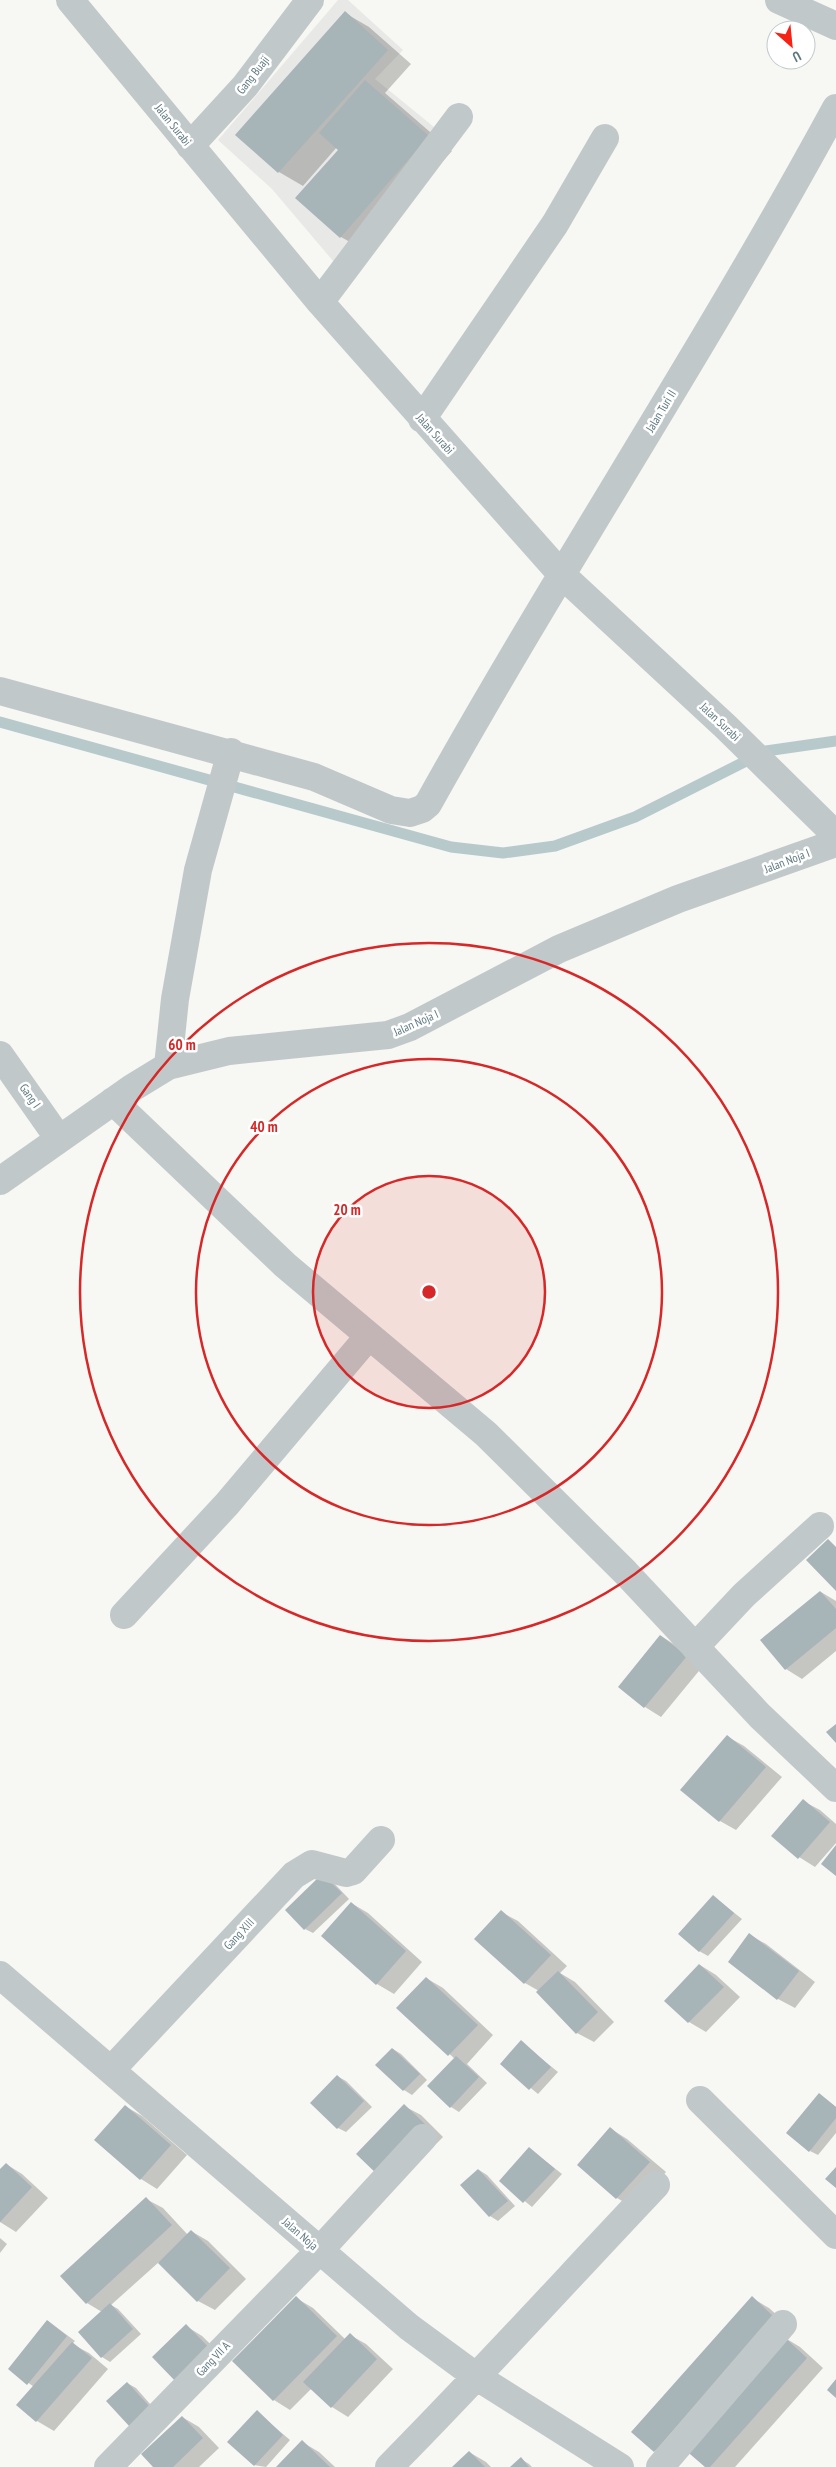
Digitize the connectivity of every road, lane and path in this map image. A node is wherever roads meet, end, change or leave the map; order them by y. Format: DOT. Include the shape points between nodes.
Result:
graph roads {
  1 [pos="70,0"];
  2 [pos="310,0"];
  3 [pos="779,0"];
  4 [pos="836,26"];
  5 [pos="836,108"];
  6 [pos="459,117"];
  7 [pos="605,138"];
  8 [pos="190,146"];
  9 [pos="320,302"];
  10 [pos="422,419"];
  11 [pos="562,575"];
  12 [pos="0,691"];
  13 [pos="229,760"];
  14 [pos="836,835"];
  15 [pos="836,843"];
  16 [pos="0,1055"];
  17 [pos="168,1066"];
  18 [pos="113,1101"];
  19 [pos="58,1139"];
  20 [pos="0,1181"];
  21 [pos="368,1337"];
  22 [pos="820,1526"];
  23 [pos="124,1615"];
  24 [pos="695,1647"];
  25 [pos="836,1788"];
  26 [pos="381,1840"];
  27 [pos="0,1975"];
  28 [pos="112,2069"];
  29 [pos="700,2100"];
  30 [pos="423,2138"];
  31 [pos="656,2185"];
  32 [pos="836,2235"];
  33 [pos="319,2251"];
  34 [pos="783,2324"];
  35 [pos="478,2377"];
  36 [pos="108,2467"];
  37 [pos="389,2467"];
  38 [pos="620,2467"];
  39 [pos="660,2467"];
  1 -- 8 [label="street, Jalan Surabi"];
  2 -- 8 [label="street, Gang Buaji" via="245,86"];
  3 -- 4 [label="street"];
  5 -- 11 [label="street, Jalan Turi II" via="730,298"];
  6 -- 9 [label="street"];
  7 -- 10 [label="street" via="555,224"];
  8 -- 9 [label="street, Jalan Surabi"];
  9 -- 10 [label="street, Jalan Surabi"];
  10 -- 11 [label="street, Jalan Surabi"];
  11 -- 13 [label="street, Jalan Turi II" via="422,810 410,813 392,810 314,777"];
  11 -- 14 [label="street, Jalan Surabi" via="726,727"];
  12 -- 13 [label="street, Jalan Turi II"];
  13 -- 17 [label="street" via="209,828 185,938"];
  15 -- 17 [label="street, Jalan Noja I" via="678,899 559,949 410,1027 388,1035 229,1051"];
  16 -- 19 [label="street, Gang I"];
  17 -- 18 [label="street, Jalan Noja I"];
  18 -- 19 [label="street, Jalan Noja I"];
  18 -- 21 [label="street" via="285,1265"];
  19 -- 20 [label="street, Jalan Noja I"];
  21 -- 23 [label="street" via="227,1504"];
  21 -- 24 [label="street" via="486,1434"];
  22 -- 24 [label="street" via="744,1595"];
  24 -- 25 [label="street" via="760,1716"];
  26 -- 28 [label="street, Gang XIII" via="353,1871 346,1873 312,1864 294,1875"];
  27 -- 28 [label="street, Jalan Noja"];
  28 -- 33 [label="street, Jalan Noja"];
  29 -- 32 [label="street"];
  30 -- 33 [label="street, Gang VII A"];
  31 -- 35 [label="street"];
  33 -- 35 [label="street, Jalan Noja" via="409,2326"];
  33 -- 36 [label="street, Gang VII A"];
  34 -- 39 [label="street"];
  35 -- 37 [label="street"];
  35 -- 38 [label="street, Jalan Noja"];
}
